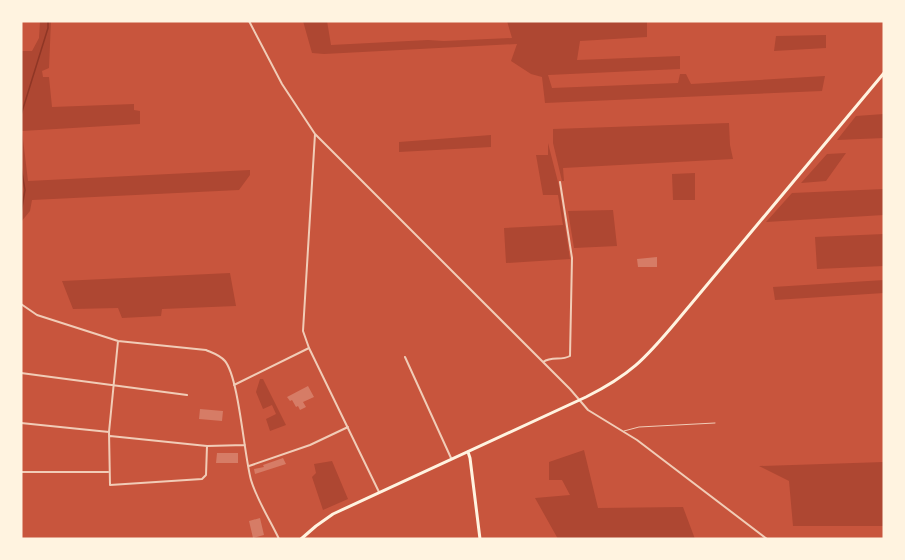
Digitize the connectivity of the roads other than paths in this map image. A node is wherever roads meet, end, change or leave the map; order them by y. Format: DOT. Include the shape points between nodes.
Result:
graph roads {
  1 [pos="249,21"];
  2 [pos="884,73"];
  3 [pos="315,134"];
  4 [pos="560,183"];
  5 [pos="21,304"];
  6 [pos="118,341"];
  7 [pos="309,348"];
  8 [pos="405,357"];
  9 [pos="543,363"];
  10 [pos="21,373"];
  11 [pos="234,385"];
  12 [pos="114,387"];
  13 [pos="187,395"];
  14 [pos="579,400"];
  15 [pos="21,423"];
  16 [pos="715,423"];
  17 [pos="348,428"];
  18 [pos="622,431"];
  19 [pos="109,432"];
  20 [pos="109,436"];
  21 [pos="245,445"];
  22 [pos="207,446"];
  23 [pos="468,452"];
  24 [pos="452,459"];
  25 [pos="249,466"];
  26 [pos="21,472"];
  27 [pos="108,472"];
  28 [pos="379,493"];
  29 [pos="279,539"];
  30 [pos="301,539"];
  31 [pos="480,539"];
  32 [pos="767,539"];
  1 -- 3 [label="street" via="282,84"];
  2 -- 14 [label="main road" via="652,351 625,375"];
  3 -- 7 [label="street" via="302,321"];
  3 -- 9 [label="street"];
  4 -- 9 [label="street" via="573,258 570,356 548,358"];
  5 -- 6 [label="street" via="37,315"];
  6 -- 11 [label="street" via="206,350 225,361"];
  6 -- 12 [label="street"];
  7 -- 11 [label="street"];
  7 -- 17 [label="street"];
  8 -- 24 [label="street"];
  9 -- 14 [label="street"];
  10 -- 12 [label="street"];
  11 -- 21 [label="street"];
  12 -- 13 [label="street"];
  12 -- 19 [label="street"];
  14 -- 18 [label="street"];
  14 -- 23 [label="main road"];
  15 -- 19 [label="street"];
  16 -- 18 [label="lane"];
  17 -- 25 [label="street"];
  17 -- 28 [label="street"];
  18 -- 32 [label="street"];
  19 -- 20 [label="street"];
  20 -- 22 [label="street"];
  20 -- 27 [label="street"];
  21 -- 22 [label="street"];
  21 -- 25 [label="street"];
  22 -- 27 [label="street" via="206,475 199,480 113,486"];
  23 -- 24 [label="main road"];
  23 -- 31 [label="main road"];
  24 -- 28 [label="main road"];
  25 -- 29 [label="street" via="255,489"];
  26 -- 27 [label="street"];
  28 -- 30 [label="main road" via="333,514"];
}
